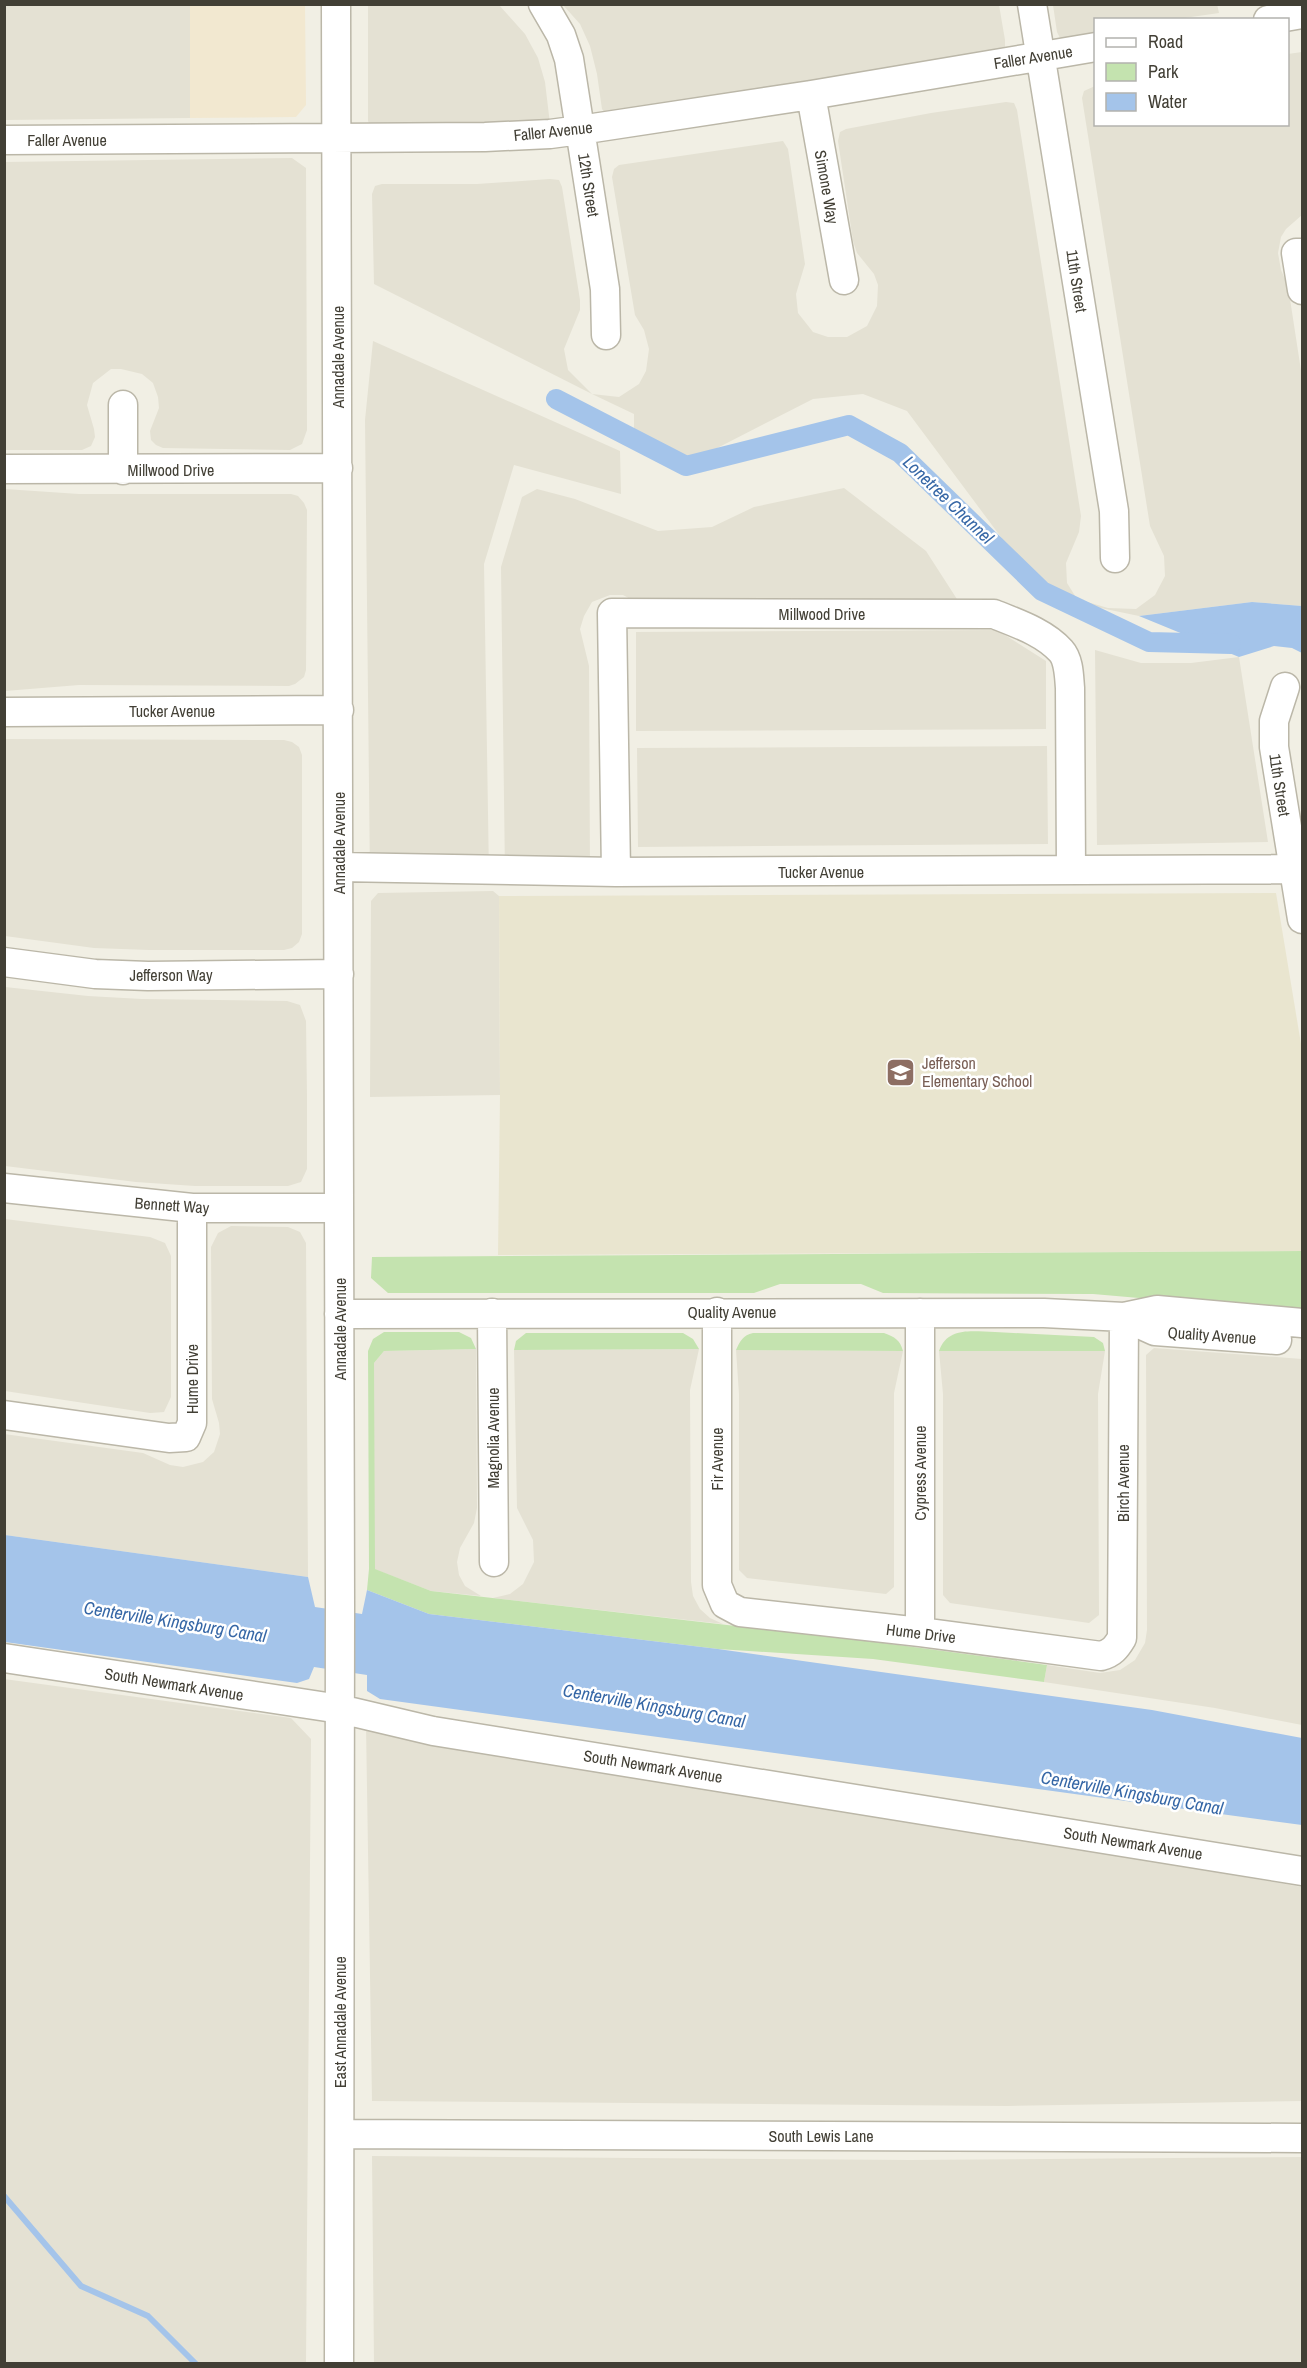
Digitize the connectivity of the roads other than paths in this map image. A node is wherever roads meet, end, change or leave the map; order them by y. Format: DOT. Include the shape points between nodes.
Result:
graph roads {
  1 [pos="336,4"];
  2 [pos="543,4"];
  3 [pos="1032,4"];
  4 [pos="1302,14"];
  5 [pos="1279,18"];
  6 [pos="1094,47"];
  7 [pos="1040,56"];
  8 [pos="811,95"];
  9 [pos="580,130"];
  10 [pos="337,137"];
  11 [pos="4,140"];
  12 [pos="1299,253"];
  13 [pos="844,280"];
  14 [pos="1302,290"];
  15 [pos="606,335"];
  16 [pos="123,405"];
  17 [pos="338,468"];
  18 [pos="4,469"];
  19 [pos="123,470"];
  20 [pos="1115,558"];
  21 [pos="1285,687"];
  22 [pos="339,710"];
  23 [pos="4,712"];
  24 [pos="339,867"];
  25 [pos="1071,870"];
  26 [pos="1298,870"];
  27 [pos="616,872"];
  28 [pos="1302,919"];
  29 [pos="4,962"];
  30 [pos="339,974"];
  31 [pos="4,1188"];
  32 [pos="192,1208"];
  33 [pos="339,1209"];
  34 [pos="717,1312"];
  35 [pos="492,1313"];
  36 [pos="920,1313"];
  37 [pos="339,1314"];
  38 [pos="1124,1317"];
  39 [pos="1302,1323"];
  40 [pos="1302,1342"];
  41 [pos="4,1415"];
  42 [pos="494,1562"];
  43 [pos="725,1604"];
  44 [pos="920,1632"];
  45 [pos="1117,1647"];
  46 [pos="4,1658"];
  47 [pos="340,1681"];
  48 [pos="340,1709"];
  49 [pos="1302,1871"];
  50 [pos="340,2134"];
  51 [pos="1302,2138"];
  52 [pos="339,2364"];
  1 -- 10 [label="street, Annadale Avenue"];
  2 -- 9 [label="street, 12th Street" via="561,35 569,59"];
  3 -- 7 [label="street, 11th Street"];
  4 -- 5 [label="street"];
  6 -- 7 [label="street, Faller Avenue"];
  7 -- 8 [label="street, Faller Avenue"];
  7 -- 20 [label="street, 11th Street" via="1114,511"];
  8 -- 9 [label="street, Faller Avenue"];
  8 -- 13 [label="street, Simone Way"];
  9 -- 10 [label="street, Faller Avenue" via="515,136"];
  9 -- 15 [label="street, 12th Street" via="606,289"];
  10 -- 11 [label="street, Faller Avenue"];
  10 -- 17 [label="street, Annadale Avenue"];
  12 -- 14 [label="street"];
  16 -- 19 [label="street"];
  17 -- 19 [label="street, Millwood Drive"];
  17 -- 22 [label="street, Annadale Avenue"];
  18 -- 19 [label="street, Millwood Drive"];
  21 -- 26 [label="street, 11th Street" via="1274,721 1274,747"];
  22 -- 23 [label="street, Tucker Avenue"];
  22 -- 24 [label="street, Annadale Avenue"];
  24 -- 27 [label="street, Tucker Avenue"];
  24 -- 30 [label="street, Annadale Avenue"];
  25 -- 26 [label="street, Tucker Avenue"];
  25 -- 27 [label="street, Tucker Avenue"];
  25 -- 27 [label="street, Millwood Drive" via="1067,664 1061,652 1022,625 993,614 612,613"];
  26 -- 28 [label="street, 11th Street"];
  29 -- 30 [label="street, Jefferson Way" via="95,974 148,976"];
  30 -- 33 [label="street, Annadale Avenue"];
  31 -- 32 [label="street, Bennett Way"];
  32 -- 33 [label="street, Bennett Way"];
  32 -- 41 [label="street, Hume Drive" via="192,1424 186,1437 169,1438"];
  33 -- 37 [label="street, Annadale Avenue"];
  34 -- 35 [label="street, Quality Avenue"];
  34 -- 36 [label="street, Quality Avenue"];
  34 -- 43 [label="street, Fir Avenue" via="717,1585"];
  35 -- 37 [label="street, Quality Avenue"];
  35 -- 42 [label="street, Magnolia Avenue"];
  36 -- 38 [label="street, Quality Avenue" via="1044,1312"];
  36 -- 44 [label="street, Cypress Avenue"];
  37 -- 47 [label="street, Annadale Avenue"];
  38 -- 39 [label="street, Quality Avenue" via="1157,1310"];
  38 -- 40 [label="street, Quality Avenue" via="1155,1331"];
  38 -- 45 [label="street, Birch Avenue" via="1122,1638"];
  43 -- 44 [label="street, Hume Drive" via="740,1612"];
  44 -- 45 [label="street, Hume Drive" via="1101,1656"];
  46 -- 48 [label="street, South Newmark Avenue"];
  47 -- 48 [label="street, East Annadale Avenue"];
  48 -- 49 [label="street, South Newmark Avenue" via="433,1731"];
  48 -- 50 [label="street, East Annadale Avenue"];
  50 -- 51 [label="street, South Lewis Lane"];
  50 -- 52 [label="street, East Annadale Avenue"];
}
